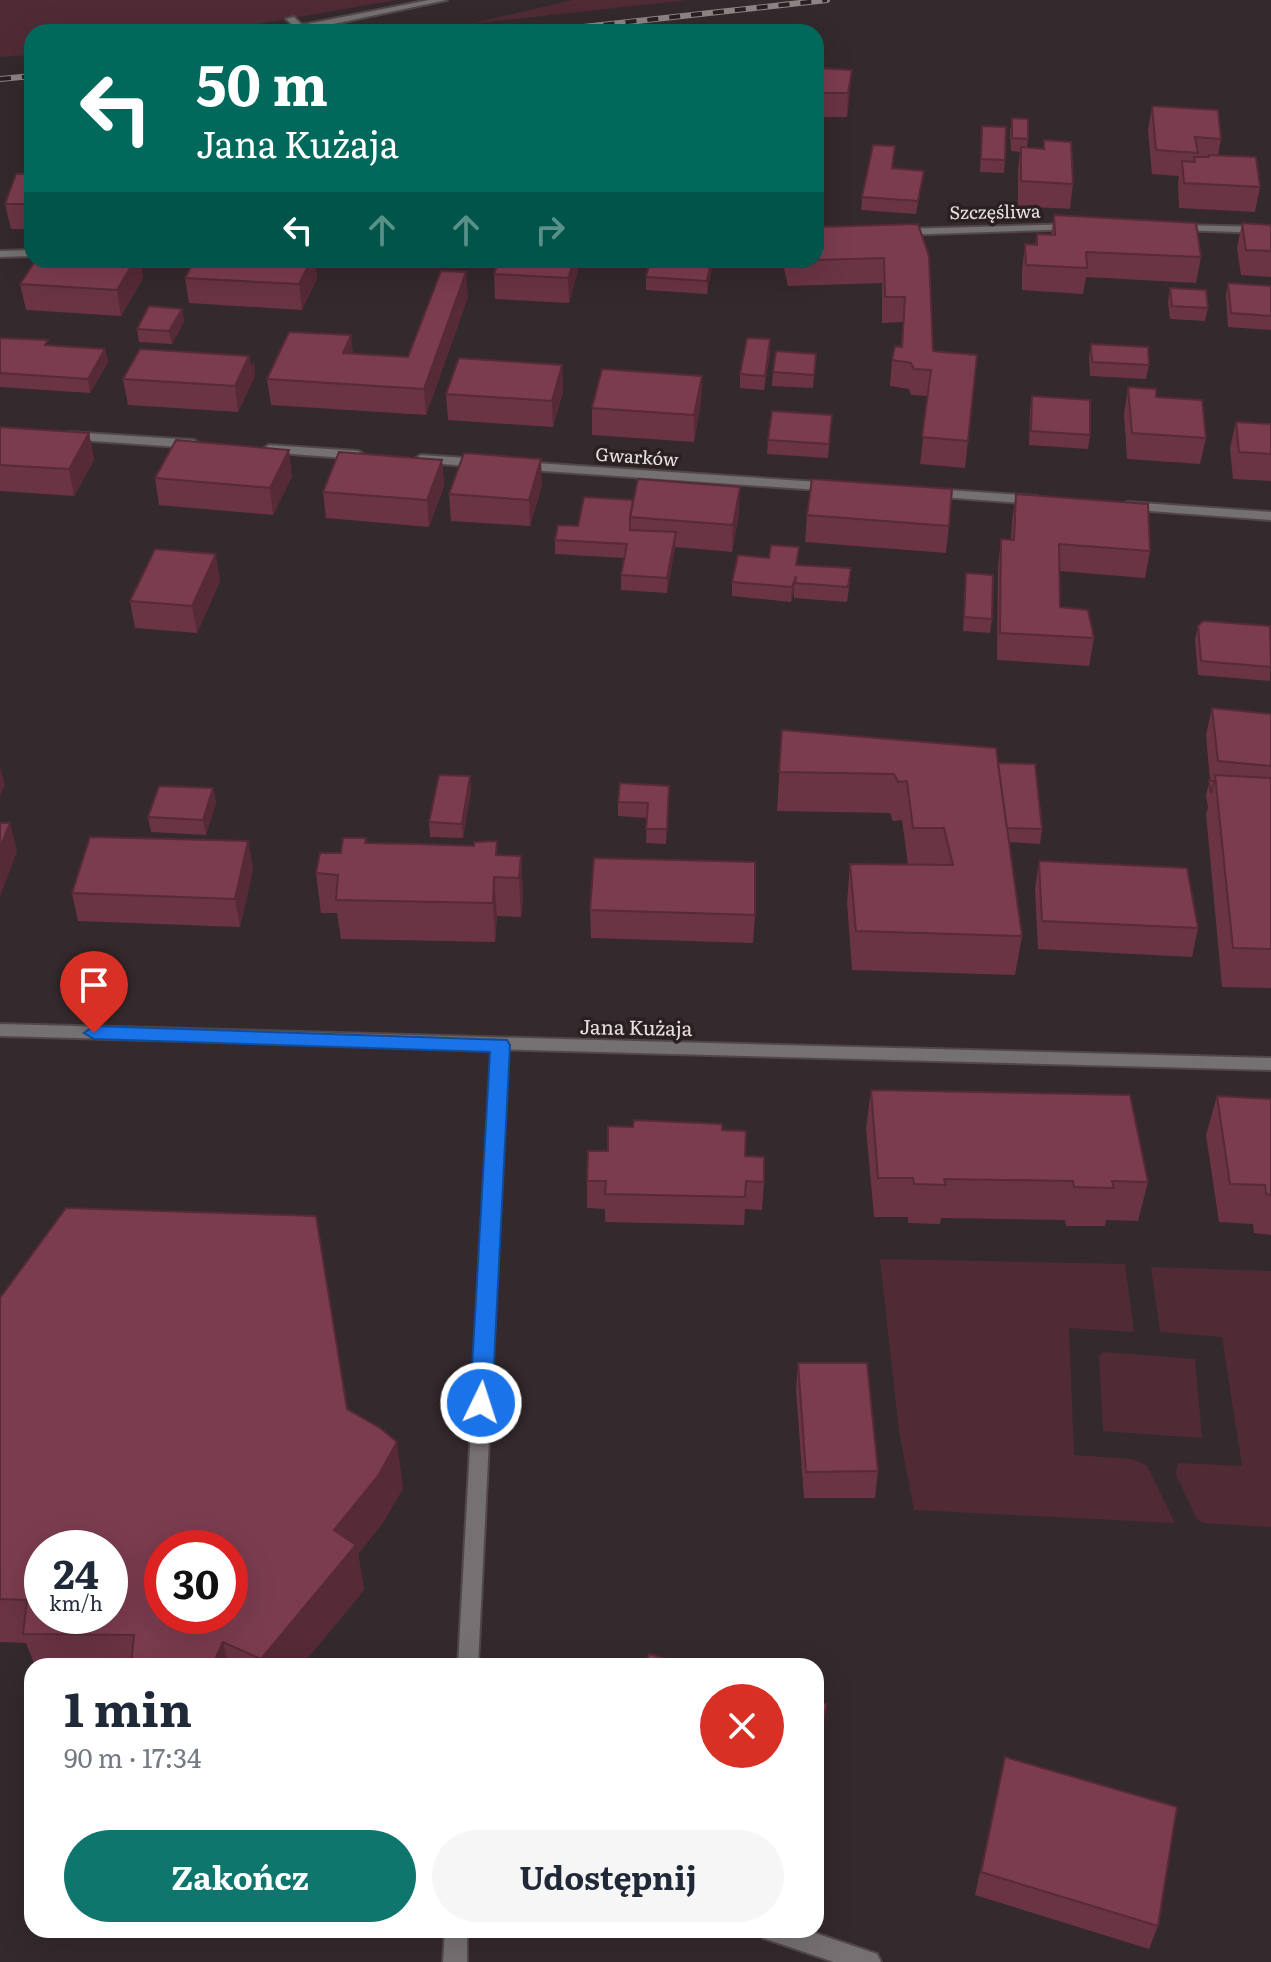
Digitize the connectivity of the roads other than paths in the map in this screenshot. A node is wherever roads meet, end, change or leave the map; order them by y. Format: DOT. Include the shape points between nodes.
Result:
graph roads {
  1 [pos="443,0"];
  2 [pos="291,19"];
  3 [pos="296,24"];
  4 [pos="320,24"];
  5 [pos="1081,227"];
  6 [pos="1163,227"];
  7 [pos="1271,230"];
  8 [pos="894,232"];
  9 [pos="24,253"];
  10 [pos="0,254"];
  11 [pos="48,435"];
  12 [pos="207,445"];
  13 [pos="254,448"];
  14 [pos="365,456"];
  15 [pos="413,459"];
  16 [pos="493,464"];
  17 [pos="508,465"];
  18 [pos="842,487"];
  19 [pos="921,493"];
  20 [pos="1049,501"];
  21 [pos="1112,505"];
  22 [pos="1271,516"];
  23 [pos="0,1030"];
  24 [pos="500,1045"];
  25 [pos="1271,1064"];
  26 [pos="468,1658"];
  27 [pos="456,1938"];
  28 [pos="796,1938"];
  29 [pos="455,1962"];
  30 [pos="869,1962"];
  1 -- 4 [label="street"];
  2 -- 3 [label="street"];
  5 -- 8 [label="street, Szczęśliwa"];
  6 -- 7 [label="street"];
  9 -- 10 [label="street"];
  11 -- 12 [label="street"];
  13 -- 14 [label="street"];
  15 -- 16 [label="street"];
  17 -- 18 [label="street, Gwarków"];
  19 -- 20 [label="street"];
  21 -- 22 [label="street"];
  23 -- 24 [label="street, Jana Kużaja"];
  24 -- 25 [label="street, Jana Kużaja"];
  24 -- 26 [label="street"];
  27 -- 29 [label="street"];
  28 -- 30 [label="street"];
}
